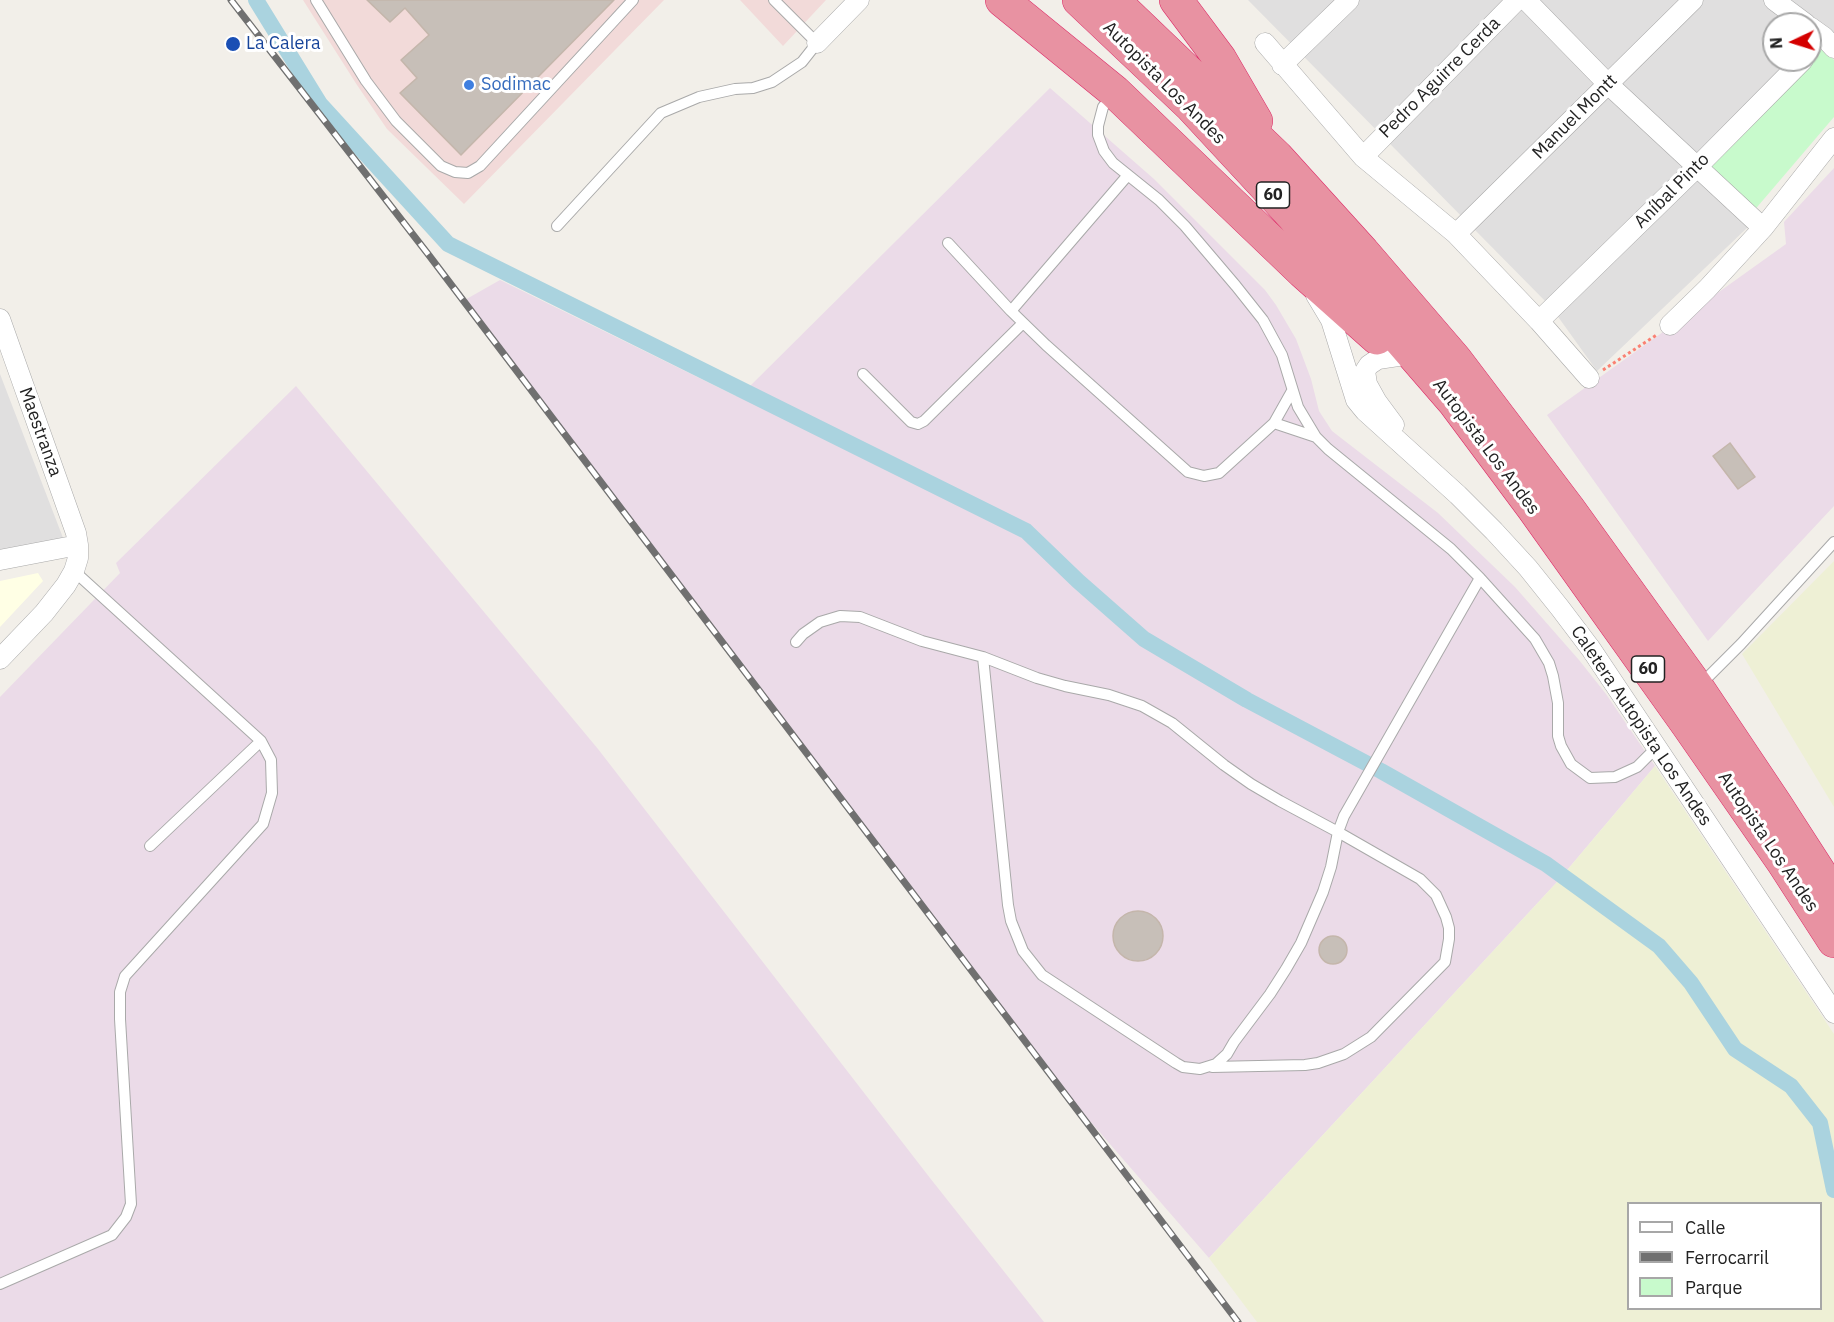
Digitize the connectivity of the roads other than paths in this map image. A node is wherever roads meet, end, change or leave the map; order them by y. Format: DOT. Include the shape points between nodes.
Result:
graph roads {
  1 [pos="316,0"];
  2 [pos="633,0"];
  3 [pos="774,0"];
  4 [pos="859,0"];
  5 [pos="1002,0"];
  6 [pos="1079,0"];
  7 [pos="1113,0"];
  8 [pos="1176,0"];
  9 [pos="1349,0"];
  10 [pos="1517,0"];
  11 [pos="1526,0"];
  12 [pos="1693,0"];
  13 [pos="1774,0"];
  14 [pos="1790,12"];
  15 [pos="818,43"];
  16 [pos="1265,44"];
  17 [pos="1282,65"];
  18 [pos="1791,72"];
  19 [pos="1608,84"];
  20 [pos="1115,92"];
  21 [pos="1834,138"];
  22 [pos="1276,157"];
  23 [pos="1363,157"];
  24 [pos="1697,167"];
  25 [pos="1128,175"];
  26 [pos="557,226"];
  27 [pos="1763,228"];
  28 [pos="1456,234"];
  29 [pos="948,243"];
  30 [pos="1303,272"];
  31 [pos="1011,310"];
  32 [pos="0,319"];
  33 [pos="1539,321"];
  34 [pos="1023,322"];
  35 [pos="1670,325"];
  36 [pos="1398,356"];
  37 [pos="864,374"];
  38 [pos="1588,378"];
  39 [pos="1292,391"];
  40 [pos="1454,402"];
  41 [pos="1275,423"];
  42 [pos="1316,437"];
  43 [pos="1420,462"];
  44 [pos="1834,542"];
  45 [pos="78,545"];
  46 [pos="0,560"];
  47 [pos="74,571"];
  48 [pos="1480,578"];
  49 [pos="796,642"];
  50 [pos="983,657"];
  51 [pos="0,659"];
  52 [pos="1697,687"];
  53 [pos="261,741"];
  54 [pos="1656,748"];
  55 [pos="1338,832"];
  56 [pos="150,846"];
  57 [pos="1834,895"];
  58 [pos="1834,941"];
  59 [pos="1834,1013"];
  60 [pos="1209,1068"];
  61 [pos="0,1284"];
  1 -- 2 [label="lane" via="396,121 441,166 468,173 480,166"];
  3 -- 15 [label="lane"];
  4 -- 15 [label="street"];
  5 -- 20 [label="highway"];
  6 -- 40 [label="highway, Autopista Los Andes / 60" via="1207,123"];
  7 -- 22 [label="highway, Autopista Los Andes / 60"];
  8 -- 22 [label="highway" via="1220,60"];
  9 -- 17 [label="street"];
  10 -- 23 [label="street, Pedro Aguirre Cerda"];
  11 -- 19 [label="street"];
  12 -- 19 [label="street, Manuel Montt"];
  13 -- 14 [label="street"];
  15 -- 26 [label="lane" via="802,62 772,82 699,97 661,113"];
  16 -- 17 [label="street"];
  17 -- 23 [label="street"];
  18 -- 24 [label="street, Aníbal Pinto"];
  19 -- 24 [label="street"];
  19 -- 28 [label="street, Manuel Montt"];
  20 -- 25 [label="lane" via="1100,116 1098,135 1108,158"];
  20 -- 30 [label="highway"];
  21 -- 27 [label="street"];
  22 -- 52 [label="highway, Autopista Los Andes / 60" via="1455,358"];
  23 -- 28 [label="street"];
  24 -- 27 [label="street"];
  24 -- 33 [label="street, Aníbal Pinto"];
  25 -- 31 [label="lane"];
  25 -- 39 [label="lane" via="1185,226 1263,320 1282,355"];
  27 -- 35 [label="street"];
  28 -- 33 [label="street"];
  29 -- 31 [label="lane"];
  30 -- 36 [label="highway"];
  30 -- 43 [label="street, Caletera Autopista Los Andes" via="1331,320 1356,400"];
  31 -- 34 [label="lane"];
  32 -- 45 [label="street, Maestranza"];
  33 -- 38 [label="street"];
  34 -- 37 [label="lane" via="918,424 910,422"];
  34 -- 41 [label="lane" via="1193,475 1219,473"];
  36 -- 40 [label="highway"];
  36 -- 43 [label="street, Caletera Autopista Los Andes" via="1378,359 1369,365 1365,376 1377,402"];
  39 -- 41 [label="lane"];
  39 -- 42 [label="lane"];
  40 -- 58 [label="highway, Autopista Los Andes / 60" via="1681,715"];
  41 -- 42 [label="lane"];
  42 -- 48 [label="lane"];
  43 -- 54 [label="street, Caletera Autopista Los Andes" via="1494,531 1534,576 1591,649"];
  44 -- 52 [label="lane"];
  45 -- 46 [label="street"];
  45 -- 47 [label="street"];
  47 -- 51 [label="street" via="44,613"];
  47 -- 53 [label="lane"];
  48 -- 54 [label="lane" via="1535,639 1546,657 1556,689 1558,736 1571,764 1590,778 1615,777 1637,767"];
  48 -- 55 [label="lane"];
  49 -- 50 [label="lane" via="820,622 851,616 922,642"];
  50 -- 55 [label="lane" via="1037,678 1109,695 1150,710 1251,784"];
  50 -- 60 [label="lane" via="1008,905 1023,951 1042,975 1176,1063 1191,1069"];
  52 -- 57 [label="highway, Autopista Los Andes / 60"];
  53 -- 56 [label="lane"];
  53 -- 61 [label="lane" via="271,760 272,793 263,824 125,976 120,992 131,1204 126,1217 112,1235"];
  54 -- 59 [label="street, Caletera Autopista Los Andes"];
  55 -- 60 [label="lane" via="1331,867 1301,943 1227,1054"];
  55 -- 60 [label="lane" via="1420,879 1436,896 1449,928 1445,962 1371,1037 1344,1054 1305,1065"];
}
